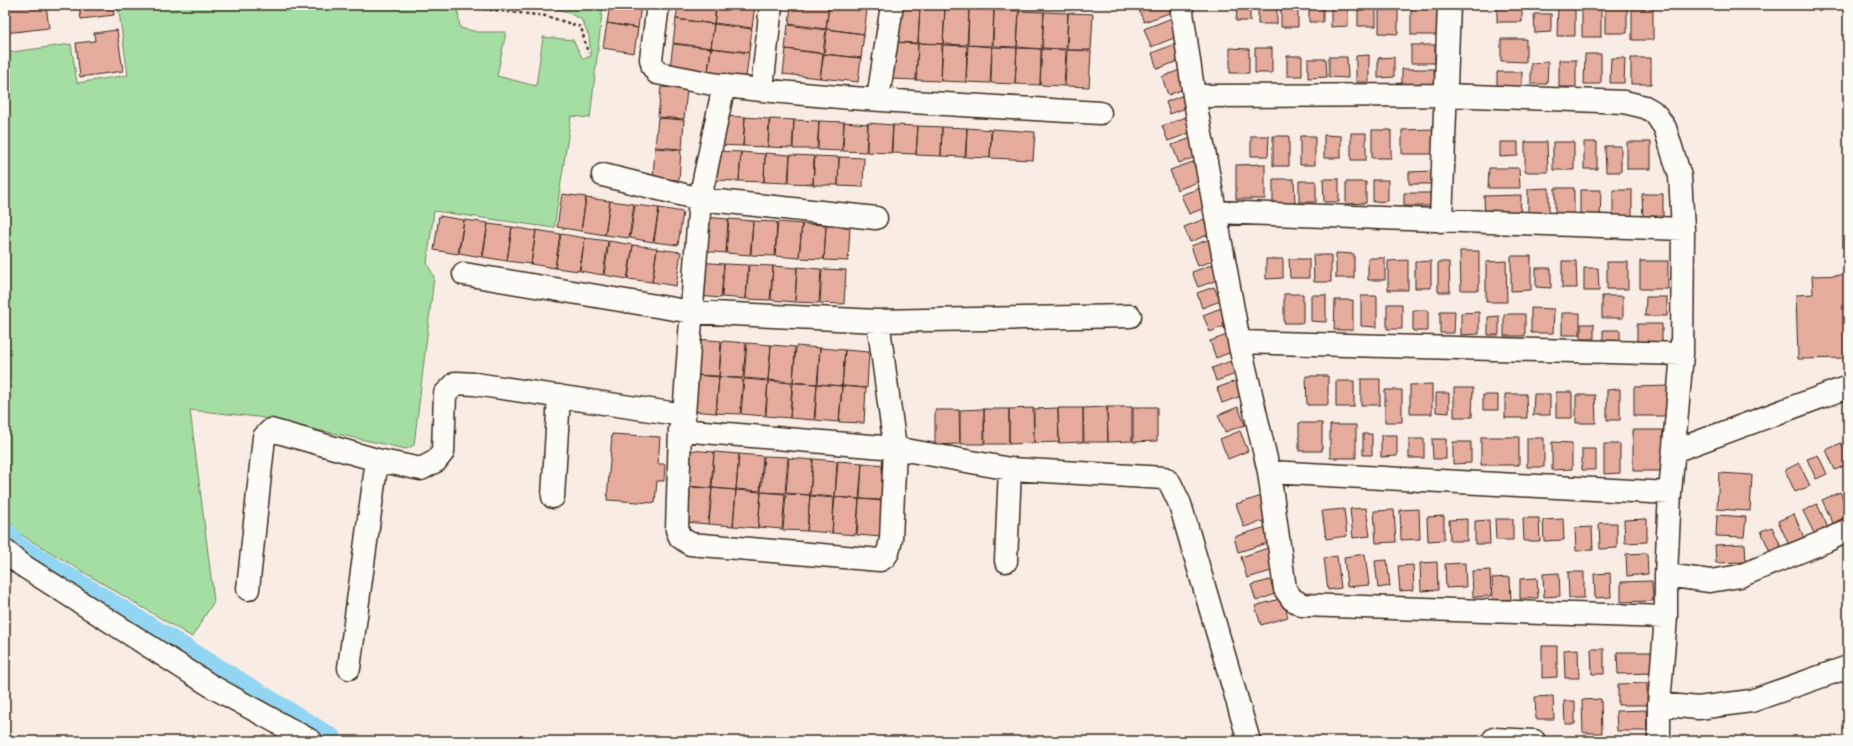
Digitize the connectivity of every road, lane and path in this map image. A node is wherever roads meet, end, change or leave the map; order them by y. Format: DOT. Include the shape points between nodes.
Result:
graph roads {
  1 [pos="479,5"];
  2 [pos="658,5"];
  3 [pos="771,5"];
  4 [pos="892,5"];
  5 [pos="1181,5"];
  6 [pos="1449,5"];
  7 [pos="588,53"];
  8 [pos="724,85"];
  9 [pos="762,90"];
  10 [pos="1446,95"];
  11 [pos="1194,96"];
  12 [pos="878,99"];
  13 [pos="1100,113"];
  14 [pos="603,175"];
  15 [pos="700,199"];
  16 [pos="1216,212"];
  17 [pos="876,218"];
  18 [pos="1441,221"];
  19 [pos="1683,229"];
  20 [pos="464,274"];
  21 [pos="692,312"];
  22 [pos="1130,316"];
  23 [pos="878,321"];
  24 [pos="1239,342"];
  25 [pos="1682,354"];
  26 [pos="1848,387"];
  27 [pos="559,396"];
  28 [pos="682,423"];
  29 [pos="895,448"];
  30 [pos="1674,451"];
  31 [pos="377,460"];
  32 [pos="1010,469"];
  33 [pos="1269,472"];
  34 [pos="1670,493"];
  35 [pos="553,497"];
  36 [pos="1848,530"];
  37 [pos="5,551"];
  38 [pos="1006,561"];
  39 [pos="1666,575"];
  40 [pos="248,588"];
  41 [pos="1666,617"];
  42 [pos="1848,667"];
  43 [pos="349,668"];
  44 [pos="1659,704"];
  45 [pos="311,741"];
  46 [pos="1249,741"];
  47 [pos="1494,741"];
  48 [pos="1534,741"];
  49 [pos="1659,741"];
  1 -- 7 [label="path" via="484,9 546,16 581,27"];
  2 -- 8 [label="street" via="651,59 653,67 658,73"];
  3 -- 9 [label="street"];
  4 -- 12 [label="street"];
  5 -- 11 [label="street"];
  6 -- 10 [label="street"];
  8 -- 9 [label="street"];
  8 -- 15 [label="street"];
  9 -- 12 [label="street"];
  10 -- 11 [label="street"];
  10 -- 18 [label="street"];
  10 -- 19 [label="street" via="1624,102 1645,107 1657,116 1665,128 1676,160 1680,176"];
  11 -- 16 [label="street"];
  12 -- 13 [label="street"];
  14 -- 15 [label="street"];
  15 -- 17 [label="street"];
  15 -- 21 [label="street"];
  16 -- 18 [label="street"];
  16 -- 24 [label="street"];
  18 -- 19 [label="street"];
  19 -- 25 [label="street"];
  20 -- 21 [label="street"];
  21 -- 23 [label="street"];
  21 -- 28 [label="street"];
  22 -- 23 [label="street"];
  23 -- 29 [label="street"];
  24 -- 25 [label="street"];
  24 -- 33 [label="street"];
  25 -- 30 [label="street"];
  26 -- 30 [label="street"];
  27 -- 28 [label="street"];
  27 -- 31 [label="street" via="475,384 456,384 445,394 443,452 436,461 422,469"];
  27 -- 35 [label="street"];
  28 -- 29 [label="street"];
  28 -- 29 [label="street" via="678,530 680,537 690,544 864,559 885,558 891,539"];
  29 -- 32 [label="street"];
  30 -- 34 [label="street"];
  31 -- 40 [label="street" via="271,430 264,437"];
  31 -- 43 [label="street"];
  32 -- 38 [label="street"];
  32 -- 46 [label="street" via="1164,478 1170,483 1180,504"];
  33 -- 34 [label="street"];
  33 -- 41 [label="street" via="1285,589 1292,599 1302,605"];
  34 -- 39 [label="street"];
  36 -- 39 [label="street" via="1733,578 1710,581"];
  37 -- 45 [label="street" via="22,565 213,687"];
  39 -- 41 [label="street"];
  41 -- 44 [label="street"];
  42 -- 44 [label="street" via="1751,701 1698,708"];
  44 -- 49 [label="street"];
  47 -- 48 [label="street"];
}
